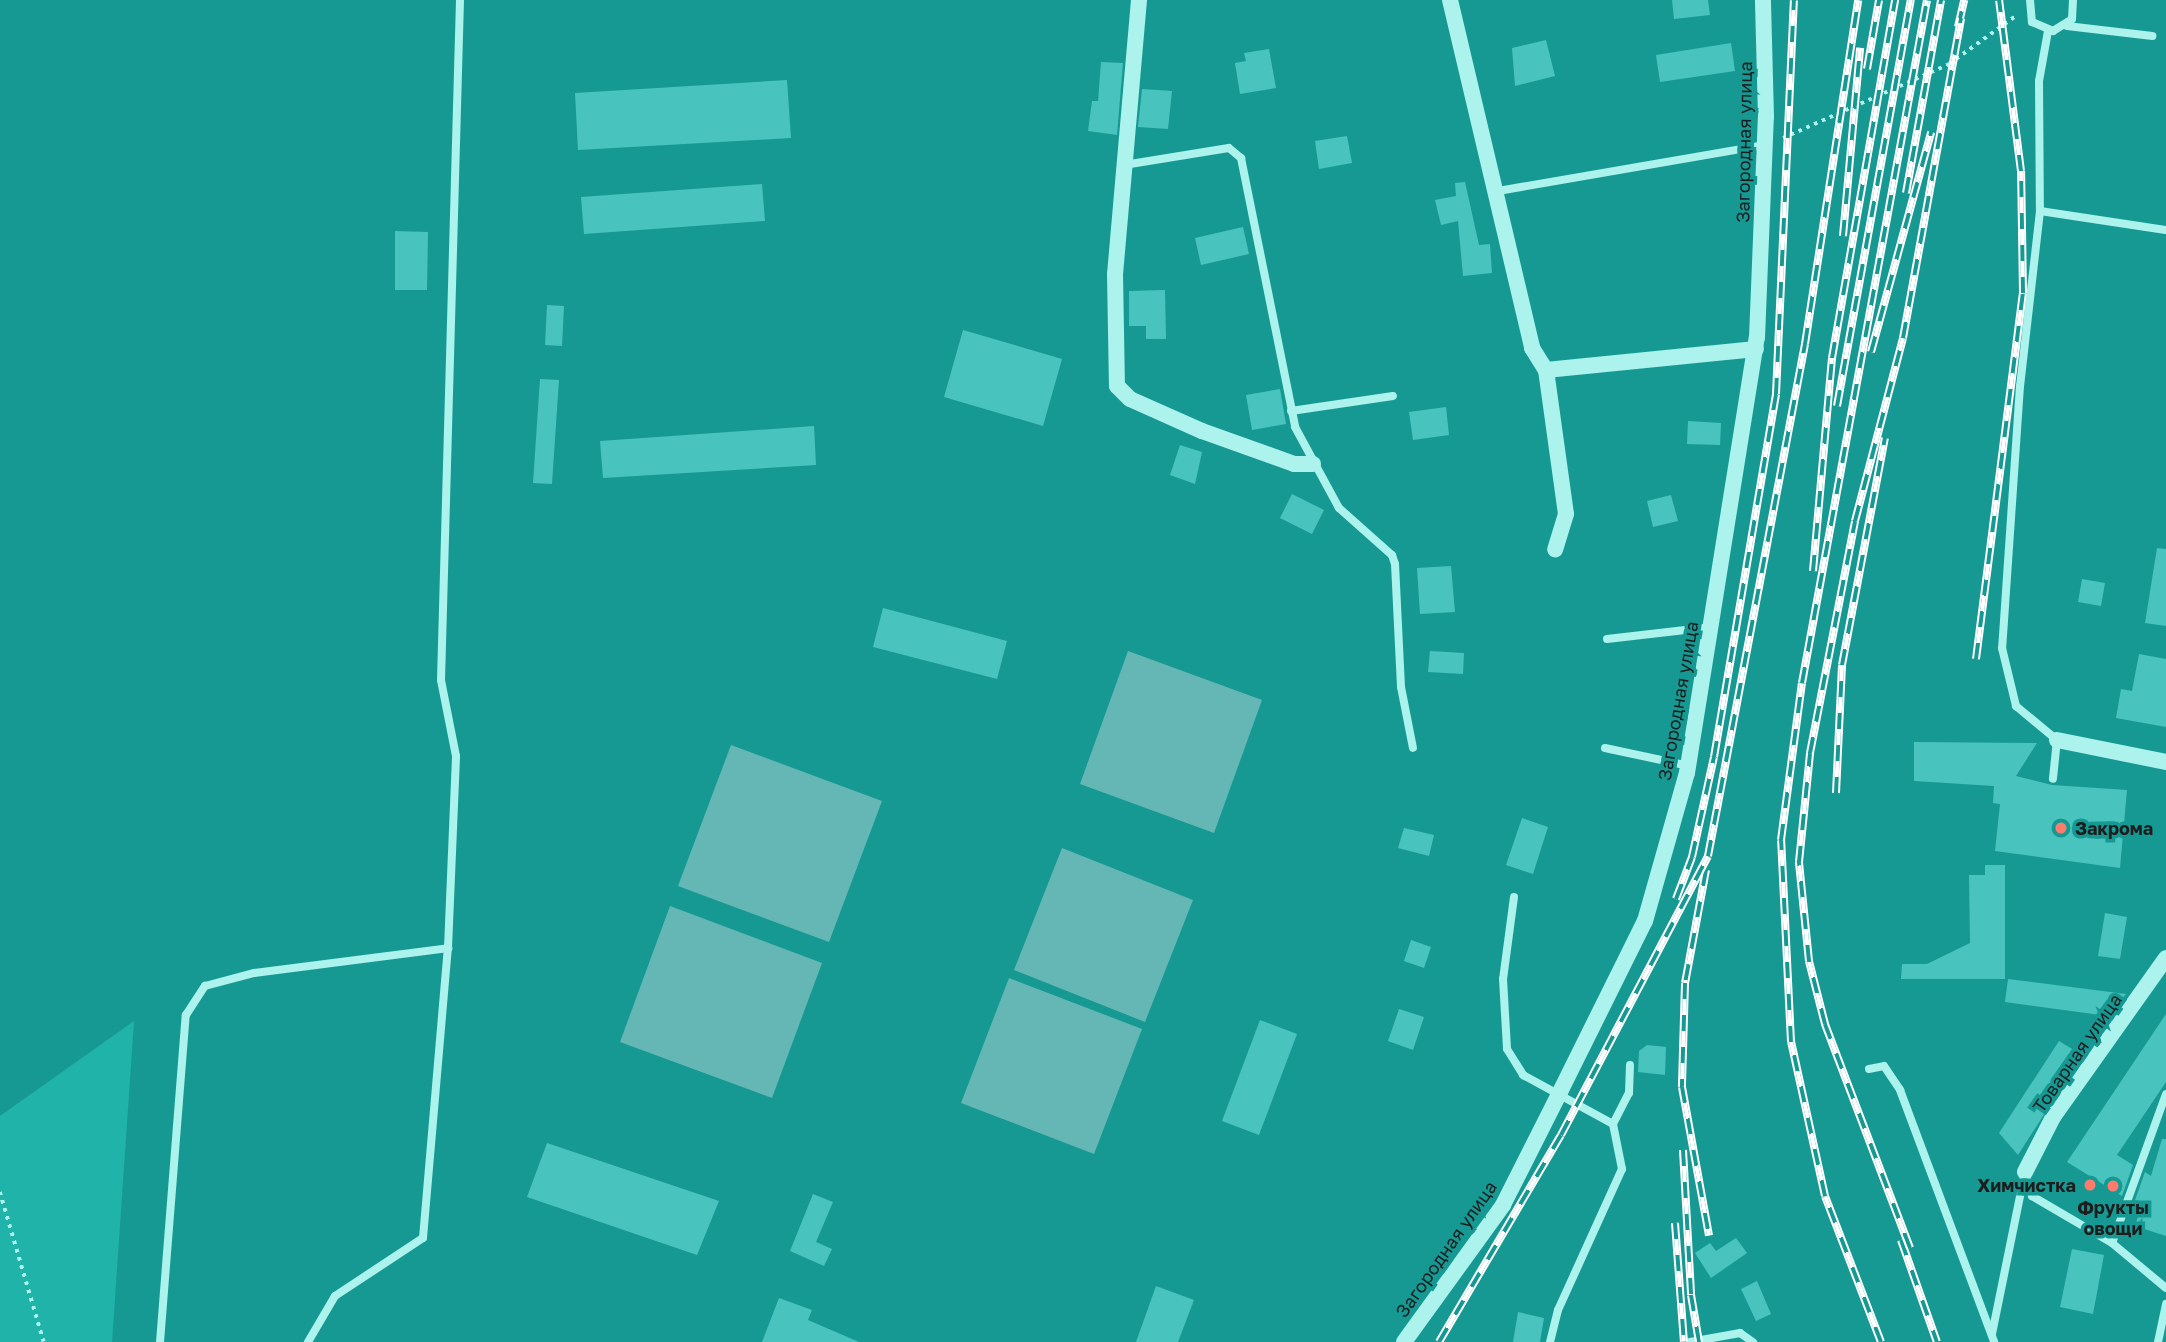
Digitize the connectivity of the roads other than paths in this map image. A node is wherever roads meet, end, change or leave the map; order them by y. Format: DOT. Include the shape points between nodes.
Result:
graph roads {
  1 [pos="460,0"];
  2 [pos="1139,0"];
  3 [pos="1450,0"];
  4 [pos="1763,0"];
  5 [pos="2073,0"];
  6 [pos="2029,4"];
  7 [pos="2067,26"];
  8 [pos="2048,31"];
  9 [pos="2152,36"];
  10 [pos="1765,145"];
  11 [pos="1124,164"];
  12 [pos="1498,191"];
  13 [pos="2040,211"];
  14 [pos="2166,230"];
  15 [pos="1756,349"];
  16 [pos="1546,370"];
  17 [pos="1394,396"];
  18 [pos="1291,411"];
  19 [pos="1313,464"];
  20 [pos="1555,549"];
  21 [pos="1711,627"];
  22 [pos="1607,639"];
  23 [pos="2057,740"];
  24 [pos="1413,748"];
  25 [pos="1605,748"];
  26 [pos="2166,762"];
  27 [pos="1689,766"];
  28 [pos="2053,779"];
  29 [pos="1514,897"];
  30 [pos="447,948"];
  31 [pos="2166,958"];
  32 [pos="1630,1065"];
  33 [pos="1868,1069"];
  34 [pos="1560,1092"];
  35 [pos="2166,1094"];
  36 [pos="1613,1124"];
  37 [pos="2025,1172"];
  38 [pos="2112,1243"];
  39 [pos="2166,1288"];
  40 [pos="2166,1304"];
  41 [pos="1992,1339"];
  42 [pos="160,1342"];
  43 [pos="309,1342"];
  44 [pos="1404,1342"];
  45 [pos="1550,1342"];
  46 [pos="1690,1342"];
  47 [pos="1753,1342"];
  48 [pos="2158,1342"];
  1 -- 30 [label="lane" via="441,680 456,757"];
  2 -- 11 [label="street"];
  3 -- 12 [label="street" via="1488,179"];
  4 -- 10 [label="street, Загородная улица"];
  5 -- 7 [label="lane"];
  6 -- 8 [label="lane" via="2032,22"];
  7 -- 8 [label="lane"];
  7 -- 9 [label="lane"];
  8 -- 13 [label="lane" via="2039,81"];
  10 -- 12 [label="lane"];
  10 -- 15 [label="street, Загородная улица"];
  11 -- 18 [label="lane" via="1229,148 1241,158"];
  11 -- 19 [label="street" via="1115,286 1117,386 1130,399 1202,431 1294,464"];
  12 -- 16 [label="street" via="1531,348"];
  13 -- 14 [label="lane"];
  13 -- 23 [label="lane" via="2020,386 2002,648 2016,706"];
  15 -- 16 [label="street"];
  15 -- 21 [label="street, Загородная улица"];
  16 -- 20 [label="street" via="1566,514"];
  17 -- 18 [label="lane"];
  18 -- 19 [label="lane"];
  19 -- 24 [label="lane" via="1339,508 1392,555 1401,687"];
  21 -- 22 [label="lane"];
  21 -- 27 [label="street, Загородная улица"];
  23 -- 26 [label="street"];
  23 -- 28 [label="lane"];
  25 -- 27 [label="lane"];
  27 -- 34 [label="street, Загородная улица" via="1645,921"];
  29 -- 34 [label="lane" via="1503,979 1507,1049 1523,1075"];
  30 -- 42 [label="lane" via="254,973 205,986 186,1015"];
  30 -- 43 [label="lane" via="423,1238 335,1296"];
  31 -- 37 [label="street, Товарная улица" via="2053,1117"];
  32 -- 36 [label="lane" via="1629,1093"];
  33 -- 41 [label="lane" via="1884,1066 1900,1090"];
  34 -- 36 [label="lane"];
  34 -- 44 [label="street, Загородная улица" via="1503,1206"];
  35 -- 38 [label="lane"];
  36 -- 45 [label="lane" via="1622,1169 1558,1310"];
  37 -- 38 [label="lane" via="2032,1196"];
  37 -- 41 [label="lane"];
  38 -- 39 [label="lane"];
  40 -- 48 [label="lane"];
  46 -- 47 [label="lane" via="1740,1332"];
}
